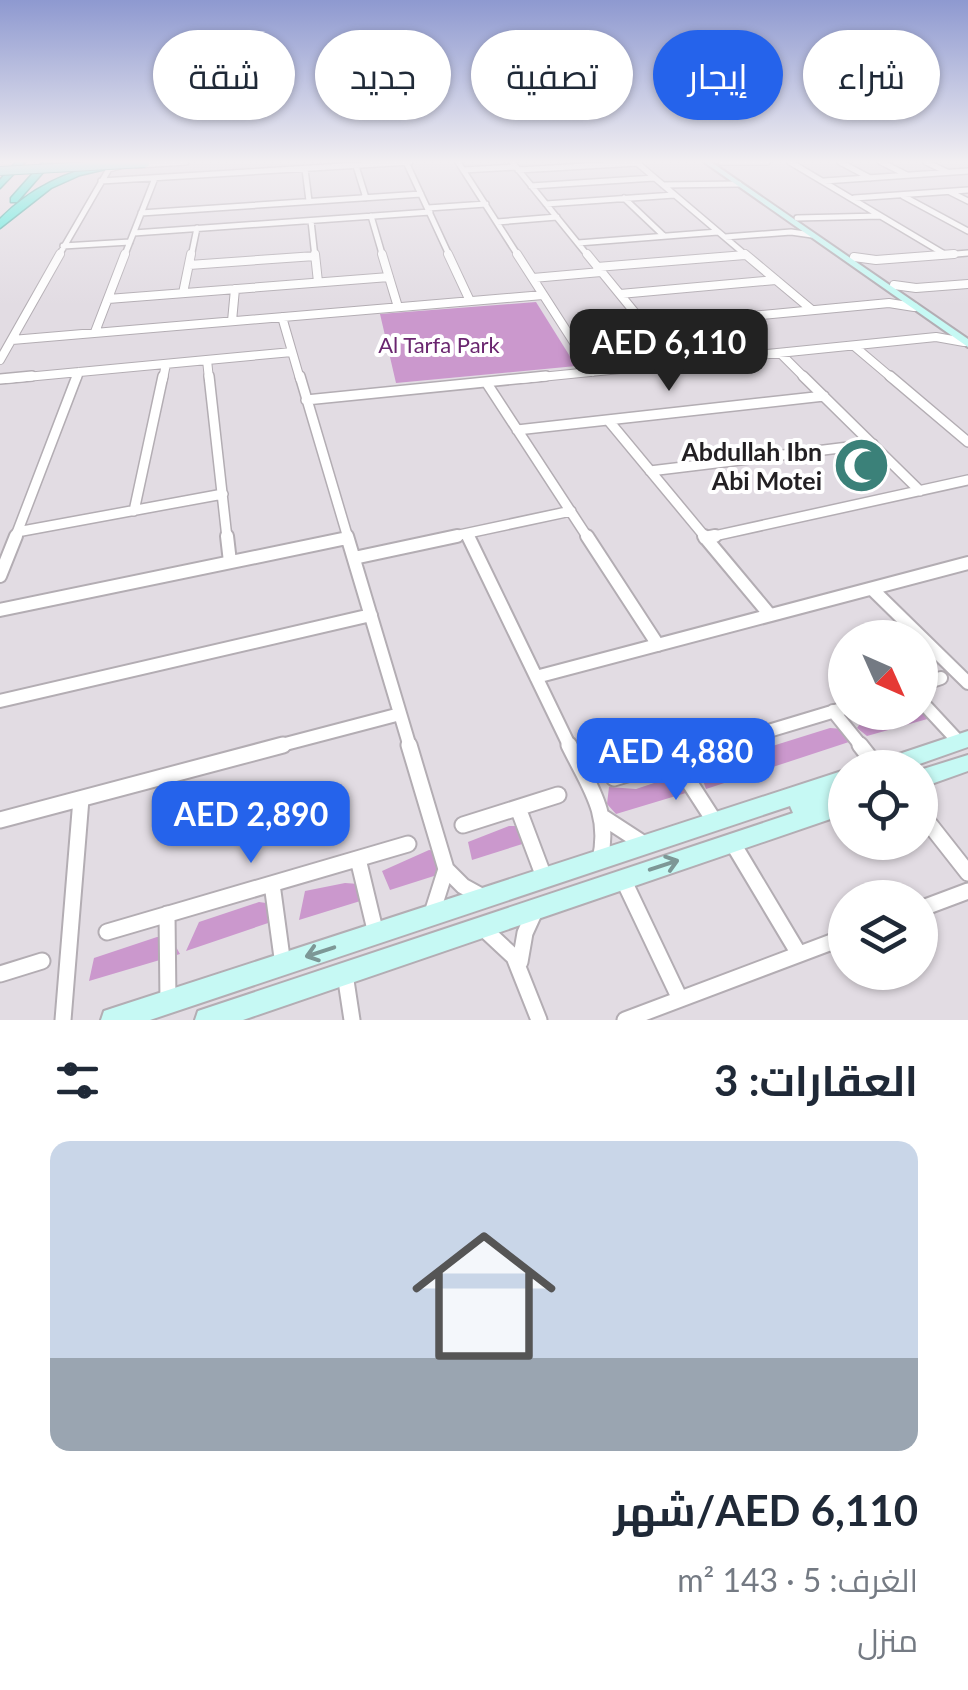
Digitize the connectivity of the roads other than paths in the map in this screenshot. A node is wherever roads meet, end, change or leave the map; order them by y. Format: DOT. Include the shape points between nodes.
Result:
graph roads {
  1 [pos="85,210"];
  2 [pos="181,210"];
  3 [pos="287,210"];
  4 [pos="429,210"];
  5 [pos="433,210"];
  6 [pos="489,210"];
  7 [pos="551,210"];
  8 [pos="636,210"];
  9 [pos="692,210"];
  10 [pos="777,210"];
  11 [pos="780,210"];
  12 [pos="870,210"];
  13 [pos="928,210"];
  14 [pos="142,212"];
  15 [pos="371,216"];
  16 [pos="880,216"];
  17 [pos="557,217"];
  18 [pos="311,220"];
  19 [pos="288,222"];
  20 [pos="497,222"];
  21 [pos="803,225"];
  22 [pos="197,228"];
  23 [pos="968,231"];
  24 [pos="134,233"];
  25 [pos="722,234"];
  26 [pos="664,236"];
  27 [pos="130,242"];
  28 [pos="578,243"];
  29 [pos="64,246"];
  30 [pos="968,253"];
  31 [pos="745,254"];
  32 [pos="946,254"];
  33 [pos="316,256"];
  34 [pos="871,263"];
  35 [pos="189,265"];
  36 [pos="599,269"];
  37 [pos="389,277"];
  38 [pos="533,278"];
  39 [pos="776,280"];
  40 [pos="318,282"];
  41 [pos="968,284"];
  42 [pos="235,289"];
  43 [pos="182,293"];
  44 [pos="908,293"];
  45 [pos="620,294"];
  46 [pos="544,295"];
  47 [pos="108,298"];
  48 [pos="470,301"];
  49 [pos="889,303"];
  50 [pos="914,306"];
  51 [pos="398,307"];
  52 [pos="812,310"];
  53 [pos="282,317"];
  54 [pos="232,321"];
  55 [pos="646,326"];
  56 [pos="947,330"];
  57 [pos="95,332"];
  58 [pos="936,337"];
  59 [pos="12,340"];
  60 [pos="967,341"];
  61 [pos="854,346"];
  62 [pos="292,352"];
  63 [pos="780,353"];
  64 [pos="0,360"];
  65 [pos="207,360"];
  66 [pos="166,364"];
  67 [pos="676,364"];
  68 [pos="79,372"];
  69 [pos="593,372"];
  70 [pos="0,379"];
  71 [pos="486,382"];
  72 [pos="824,396"];
  73 [pos="306,400"];
  74 [pos="608,420"];
  75 [pos="517,430"];
  76 [pos="968,442"];
  77 [pos="873,444"];
  78 [pos="650,471"];
  79 [pos="968,480"];
  80 [pos="920,490"];
  81 [pos="222,494"];
  82 [pos="134,511"];
  83 [pos="570,511"];
  84 [pos="17,532"];
  85 [pos="467,534"];
  86 [pos="347,538"];
  87 [pos="705,538"];
  88 [pos="354,558"];
  89 [pos="3,562"];
  90 [pos="230,562"];
  91 [pos="968,563"];
  92 [pos="0,576"];
  93 [pos="872,589"];
  94 [pos="0,610"];
  95 [pos="370,615"];
  96 [pos="770,615"];
  97 [pos="658,644"];
  98 [pos="536,677"];
  99 [pos="941,678"];
  100 [pos="938,679"];
  101 [pos="968,683"];
  102 [pos="0,701"];
  103 [pos="828,712"];
  104 [pos="400,714"];
  105 [pos="938,717"];
  106 [pos="963,740"];
  107 [pos="933,750"];
  108 [pos="674,760"];
  109 [pos="968,763"];
  110 [pos="938,773"];
  111 [pos="614,778"];
  112 [pos="828,786"];
  113 [pos="828,791"];
  114 [pos="558,795"];
  115 [pos="80,799"];
  116 [pos="518,808"];
  117 [pos="828,811"];
  118 [pos="604,817"];
  119 [pos="806,818"];
  120 [pos="0,820"];
  121 [pos="715,822"];
  122 [pos="463,825"];
  123 [pos="938,835"];
  124 [pos="732,842"];
  125 [pos="408,844"];
  126 [pos="646,844"];
  127 [pos="358,858"];
  128 [pos="600,860"];
  129 [pos="446,869"];
  130 [pos="968,873"];
  131 [pos="544,878"];
  132 [pos="623,878"];
  133 [pos="272,884"];
  134 [pos="968,891"];
  135 [pos="484,898"];
  136 [pos="938,902"];
  137 [pos="537,908"];
  138 [pos="167,914"];
  139 [pos="429,916"];
  140 [pos="479,928"];
  141 [pos="107,932"];
  142 [pos="376,934"];
  143 [pos="828,943"];
  144 [pos="799,954"];
  145 [pos="42,961"];
  146 [pos="520,962"];
  147 [pos="283,964"];
  148 [pos="0,974"];
  149 [pos="344,974"];
  150 [pos="680,999"];
  151 [pos="168,1002"];
  152 [pos="140,1016"];
  153 [pos="63,1020"];
  154 [pos="113,1020"];
  155 [pos="207,1020"];
  156 [pos="352,1020"];
  157 [pos="539,1020"];
  158 [pos="625,1020"];
  1 -- 29 [label="street"];
  2 -- 14 [label="street"];
  3 -- 19 [label="street"];
  4 -- 5 [label="street"];
  4 -- 15 [label="street"];
  4 -- 48 [label="street"];
  6 -- 20 [label="street"];
  7 -- 17 [label="street"];
  8 -- 26 [label="street"];
  9 -- 25 [label="street"];
  10 -- 21 [label="main road"];
  11 -- 21 [label="main road"];
  12 -- 16 [label="street"];
  13 -- 23 [label="street"];
  14 -- 24 [label="street"];
  15 -- 18 [label="street"];
  15 -- 37 [label="street"];
  16 -- 21 [label="street"];
  16 -- 32 [label="street"];
  17 -- 20 [label="street"];
  17 -- 28 [label="street"];
  18 -- 19 [label="street"];
  18 -- 33 [label="street"];
  19 -- 22 [label="street"];
  20 -- 38 [label="street"];
  21 -- 25 [label="street"];
  21 -- 34 [label="main road"];
  21 -- 44 [label="main road"];
  22 -- 24 [label="street"];
  22 -- 35 [label="street"];
  24 -- 27 [label="street"];
  25 -- 26 [label="street"];
  25 -- 31 [label="street"];
  26 -- 28 [label="street"];
  27 -- 29 [label="street"];
  27 -- 47 [label="street"];
  28 -- 36 [label="street"];
  29 -- 59 [label="street"];
  30 -- 32 [label="street"];
  31 -- 36 [label="street"];
  31 -- 39 [label="street"];
  32 -- 34 [label="street"];
  33 -- 35 [label="street"];
  33 -- 40 [label="street"];
  34 -- 44 [label="main road"];
  35 -- 43 [label="street"];
  36 -- 38 [label="street"];
  36 -- 45 [label="street"];
  37 -- 40 [label="street"];
  37 -- 51 [label="street"];
  38 -- 46 [label="street"];
  39 -- 45 [label="street"];
  39 -- 52 [label="street"];
  40 -- 42 [label="street"];
  41 -- 44 [label="street"];
  42 -- 43 [label="street"];
  42 -- 54 [label="street"];
  43 -- 47 [label="street"];
  44 -- 49 [label="street"];
  44 -- 50 [label="main road"];
  44 -- 60 [label="main road"];
  45 -- 55 [label="street"];
  46 -- 48 [label="street"];
  46 -- 69 [label="street"];
  47 -- 57 [label="street"];
  48 -- 51 [label="street"];
  49 -- 50 [label="street"];
  49 -- 52 [label="street"];
  50 -- 56 [label="main road"];
  51 -- 53 [label="street"];
  52 -- 55 [label="street"];
  53 -- 54 [label="street"];
  53 -- 62 [label="street"];
  54 -- 57 [label="street"];
  55 -- 67 [label="street"];
  56 -- 58 [label="street"];
  56 -- 60 [label="main road"];
  57 -- 59 [label="street"];
  58 -- 60 [label="street"];
  58 -- 61 [label="street"];
  59 -- 64 [label="street"];
  61 -- 63 [label="street"];
  61 -- 76 [label="street"];
  62 -- 65 [label="street"];
  62 -- 73 [label="street"];
  63 -- 67 [label="street"];
  63 -- 72 [label="street"];
  65 -- 66 [label="street"];
  65 -- 81 [label="street"];
  66 -- 68 [label="street"];
  66 -- 82 [label="street"];
  67 -- 69 [label="street"];
  68 -- 70 [label="street"];
  68 -- 84 [label="street"];
  69 -- 71 [label="street"];
  71 -- 73 [label="street"];
  71 -- 75 [label="street"];
  72 -- 74 [label="street"];
  72 -- 77 [label="street"];
  73 -- 86 [label="street"];
  74 -- 75 [label="street"];
  74 -- 78 [label="street"];
  75 -- 83 [label="street"];
  77 -- 78 [label="street"];
  77 -- 80 [label="street"];
  78 -- 87 [label="street"];
  79 -- 80 [label="street"];
  80 -- 87 [label="street"];
  81 -- 82 [label="street"];
  81 -- 90 [label="street"];
  82 -- 84 [label="street"];
  83 -- 85 [label="street"];
  83 -- 97 [label="street"];
  84 -- 89 [label="street"];
  85 -- 88 [label="street"];
  85 -- 98 [label="street"];
  86 -- 88 [label="street"];
  86 -- 90 [label="street"];
  87 -- 96 [label="street"];
  88 -- 95 [label="street"];
  89 -- 92 [label="street"];
  90 -- 94 [label="street"];
  91 -- 93 [label="street"];
  93 -- 96 [label="street"];
  93 -- 101 [label="street"];
  95 -- 102 [label="street"];
  95 -- 104 [label="street"];
  96 -- 97 [label="street"];
  97 -- 98 [label="street"];
  98 -- 118 [label="street"];
  99 -- 100 [label="street"];
  103 -- 108 [label="street"];
  104 -- 115 [label="street"];
  104 -- 129 [label="street"];
  105 -- 106 [label="street"];
  106 -- 107 [label="main road"];
  108 -- 111 [label="street"];
  108 -- 121 [label="street"];
  109 -- 110 [label="main road"];
  112 -- 121 [label="main road"];
  113 -- 119 [label="main road" via="800,807"];
  114 -- 116 [label="street"];
  115 -- 120 [label="street"];
  115 -- 153 [label="street"];
  116 -- 122 [label="street"];
  116 -- 131 [label="street"];
  117 -- 119 [label="main road"];
  118 -- 126 [label="street"];
  118 -- 128 [label="street"];
  119 -- 124 [label="main road"];
  121 -- 126 [label="main road"];
  123 -- 130 [label="street"];
  132 -- 124 [label="main road, one-way"];
  124 -- 144 [label="street"];
  125 -- 127 [label="street"];
  126 -- 128 [label="main road"];
  127 -- 133 [label="street"];
  127 -- 142 [label="street"];
  128 -- 131 [label="main road"];
  129 -- 135 [label="street"];
  129 -- 139 [label="street"];
  131 -- 135 [label="main road"];
  132 -- 137 [label="main road"];
  132 -- 150 [label="street"];
  133 -- 138 [label="street"];
  133 -- 147 [label="street"];
  134 -- 136 [label="street"];
  135 -- 139 [label="main road"];
  137 -- 140 [label="main road"];
  137 -- 146 [label="street"];
  138 -- 141 [label="street"];
  138 -- 151 [label="street"];
  139 -- 142 [label="main road"];
  140 -- 146 [label="street"];
  140 -- 149 [label="main road"];
  142 -- 147 [label="main road, one-way"];
  143 -- 144 [label="street"];
  144 -- 150 [label="street"];
  145 -- 148 [label="street"];
  146 -- 157 [label="street"];
  147 -- 151 [label="main road"];
  149 -- 155 [label="main road"];
  149 -- 156 [label="street"];
  150 -- 158 [label="street"];
  151 -- 152 [label="main road"];
  152 -- 154 [label="main road"];
}
